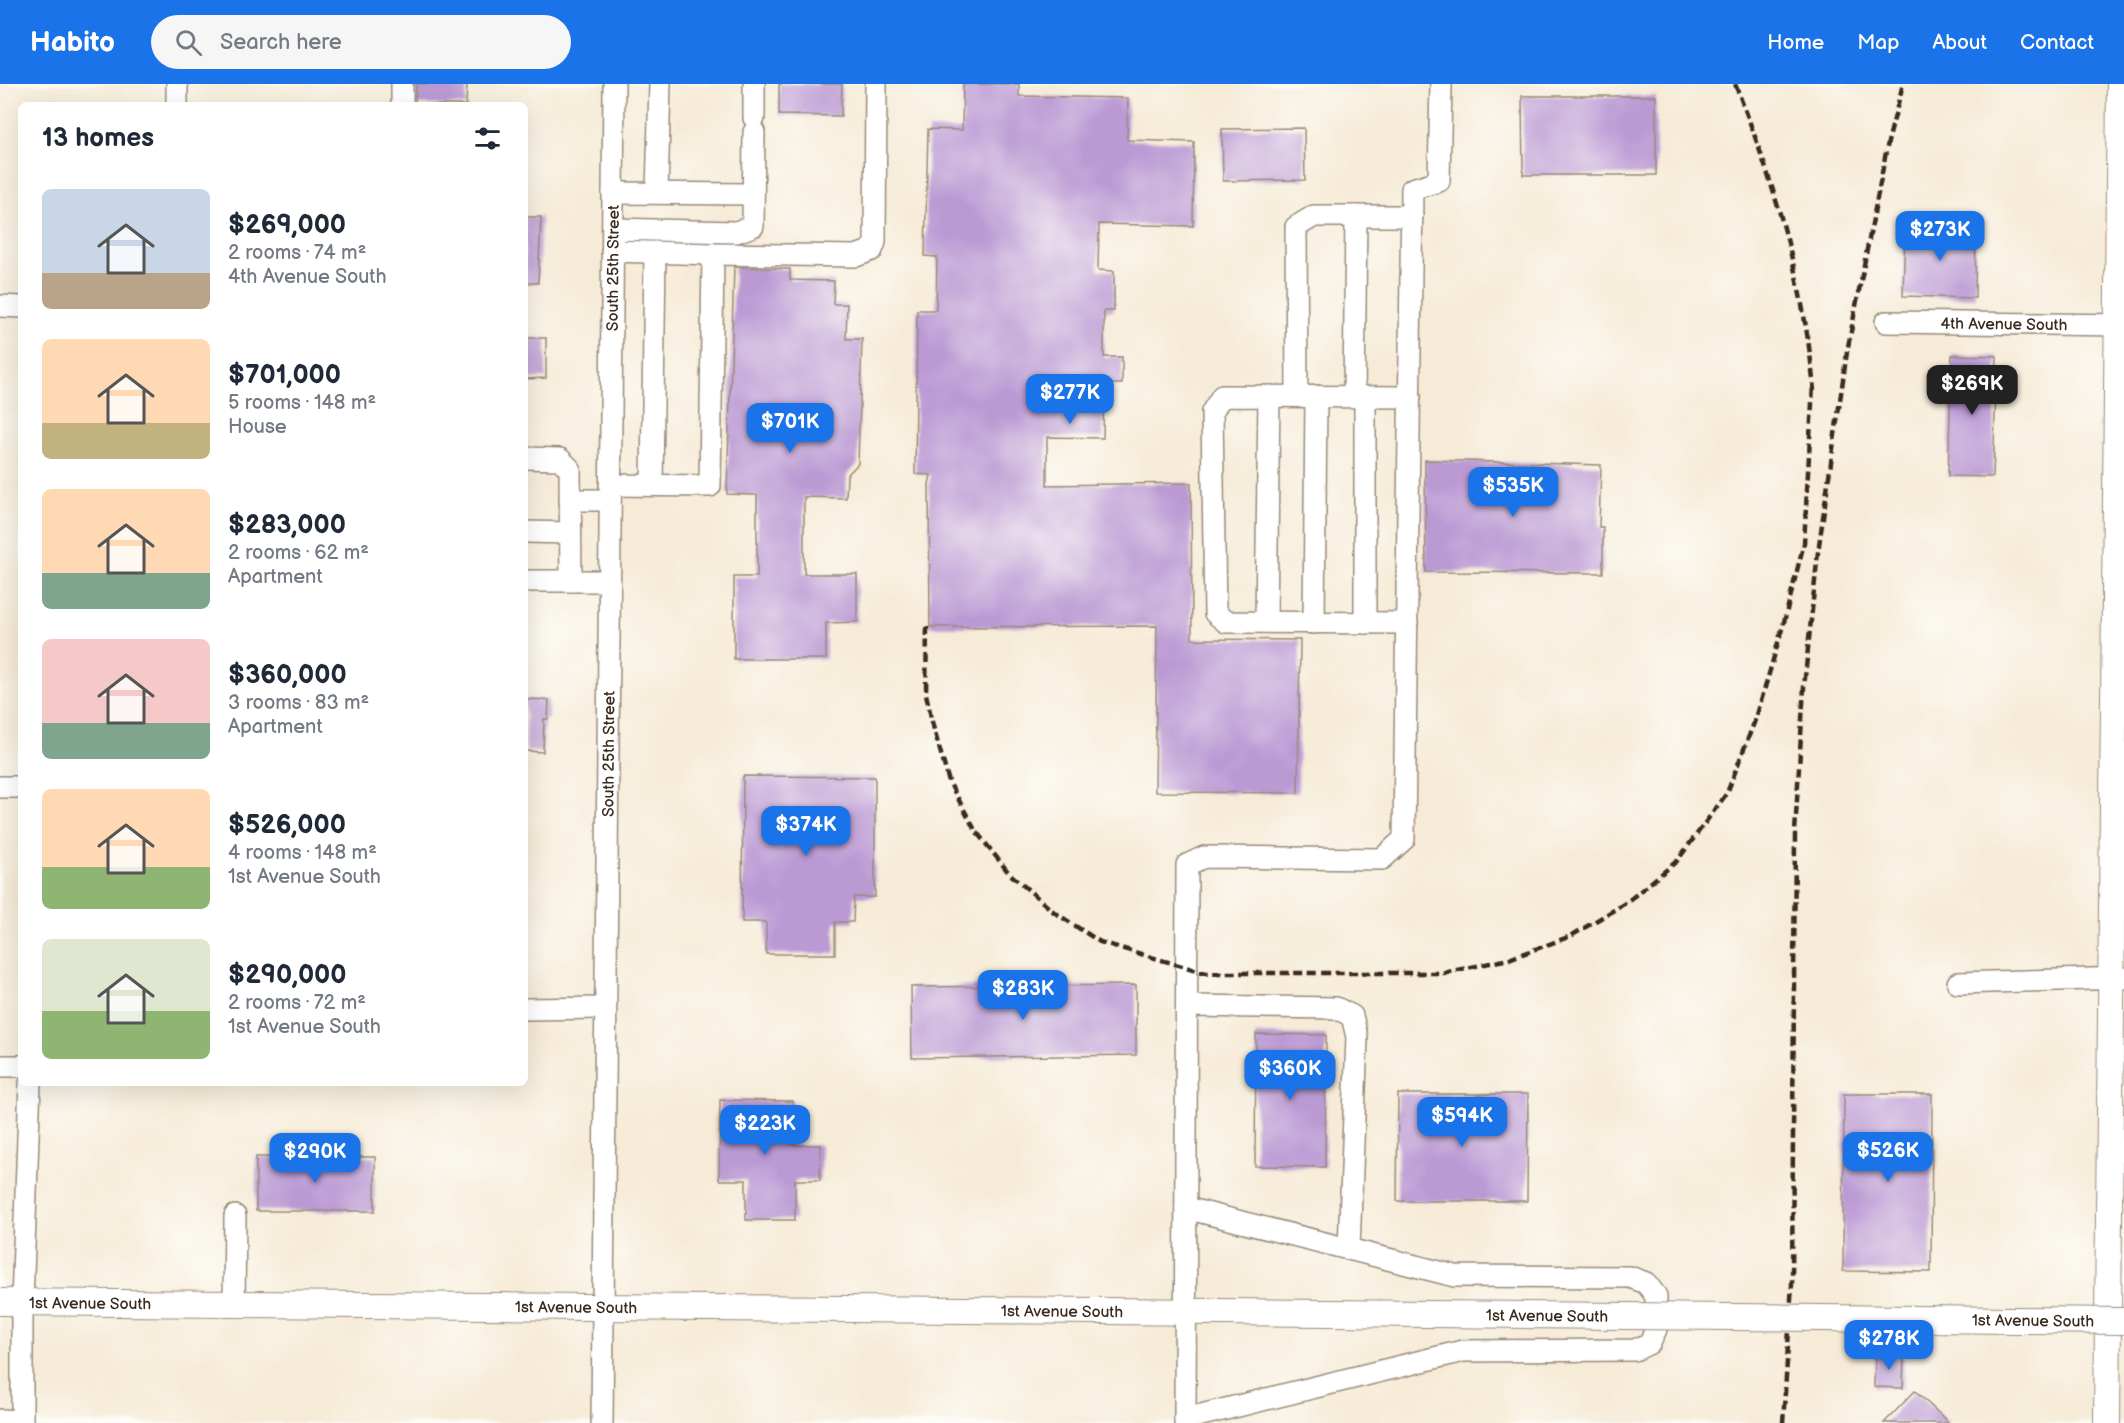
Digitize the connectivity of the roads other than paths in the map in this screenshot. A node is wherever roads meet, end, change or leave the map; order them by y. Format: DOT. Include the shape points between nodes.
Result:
graph roads {
  1 [pos="177,84"];
  2 [pos="402,84"];
  3 [pos="614,84"];
  4 [pos="660,84"];
  5 [pos="754,84"];
  6 [pos="876,84"];
  7 [pos="1441,84"];
  8 [pos="2120,84"];
  9 [pos="177,102"];
  10 [pos="402,102"];
  11 [pos="2120,166"];
  12 [pos="613,193"];
  13 [pos="657,194"];
  14 [pos="753,194"];
  15 [pos="1356,216"];
  16 [pos="1412,216"];
  17 [pos="613,229"];
  18 [pos="612,251"];
  19 [pos="655,252"];
  20 [pos="713,254"];
  21 [pos="0,306"];
  22 [pos="18,307"];
  23 [pos="1886,322"];
  24 [pos="2120,325"];
  25 [pos="1269,396"];
  26 [pos="1306,396"];
  27 [pos="1360,396"];
  28 [pos="1410,397"];
  29 [pos="528,458"];
  30 [pos="652,485"];
  31 [pos="2119,491"];
  32 [pos="610,492"];
  33 [pos="570,500"];
  34 [pos="528,532"];
  35 [pos="570,533"];
  36 [pos="528,581"];
  37 [pos="571,581"];
  38 [pos="609,581"];
  39 [pos="1266,622"];
  40 [pos="1314,623"];
  41 [pos="1365,623"];
  42 [pos="1407,623"];
  43 [pos="2119,661"];
  44 [pos="0,787"];
  45 [pos="18,787"];
  46 [pos="2118,821"];
  47 [pos="2118,978"];
  48 [pos="1958,983"];
  49 [pos="1187,1006"];
  50 [pos="605,1008"];
  51 [pos="528,1009"];
  52 [pos="0,1066"];
  53 [pos="18,1066"];
  54 [pos="30,1086"];
  55 [pos="2117,1158"];
  56 [pos="1186,1208"];
  57 [pos="235,1216"];
  58 [pos="1349,1248"];
  59 [pos="11,1302"];
  60 [pos="234,1304"];
  61 [pos="603,1307"];
  62 [pos="1185,1312"];
  63 [pos="2124,1321"];
  64 [pos="0,1420"];
  65 [pos="1185,1421"];
  66 [pos="22,1422"];
  67 [pos="602,1423"];
  68 [pos="2107,1423"];
  1 -- 9 [label="street"];
  2 -- 10 [label="street"];
  3 -- 12 [label="street, South 25th Street"];
  4 -- 13 [label="street"];
  5 -- 14 [label="street"];
  6 -- 20 [label="street" via="872,250 856,256"];
  7 -- 16 [label="street" via="1439,181 1412,189"];
  8 -- 11 [label="main road"];
  11 -- 24 [label="main road"];
  12 -- 13 [label="street"];
  12 -- 17 [label="street, South 25th Street"];
  13 -- 14 [label="street"];
  14 -- 17 [label="street" via="753,226 747,230"];
  15 -- 16 [label="street"];
  15 -- 26 [label="street" via="1314,216 1296,227"];
  15 -- 27 [label="street"];
  16 -- 28 [label="street"];
  17 -- 18 [label="street, South 25th Street"];
  18 -- 19 [label="street"];
  18 -- 32 [label="street, South 25th Street"];
  19 -- 20 [label="street"];
  19 -- 30 [label="street"];
  20 -- 30 [label="street" via="710,486"];
  21 -- 22 [label="street"];
  23 -- 24 [label="street, 4th Avenue South"];
  24 -- 31 [label="main road"];
  25 -- 26 [label="street"];
  25 -- 39 [label="street"];
  25 -- 39 [label="street" via="1222,396 1212,412 1215,613 1226,622"];
  26 -- 27 [label="street"];
  26 -- 40 [label="street"];
  27 -- 28 [label="street"];
  27 -- 41 [label="street"];
  28 -- 42 [label="street"];
  29 -- 33 [label="street" via="560,459 570,469"];
  30 -- 32 [label="street"];
  31 -- 43 [label="main road"];
  32 -- 33 [label="street"];
  32 -- 38 [label="street, South 25th Street"];
  33 -- 35 [label="street"];
  34 -- 35 [label="street"];
  35 -- 37 [label="street"];
  36 -- 37 [label="street"];
  37 -- 38 [label="street"];
  38 -- 50 [label="street, South 25th Street"];
  39 -- 40 [label="street"];
  40 -- 41 [label="street"];
  41 -- 42 [label="street"];
  42 -- 49 [label="street" via="1404,839 1382,859 1204,857 1187,865"];
  43 -- 46 [label="main road"];
  44 -- 45 [label="street"];
  46 -- 47 [label="main road"];
  47 -- 48 [label="street"];
  47 -- 55 [label="main road"];
  49 -- 56 [label="street"];
  49 -- 58 [label="street" via="1336,1008 1352,1016 1357,1037"];
  50 -- 51 [label="street"];
  50 -- 61 [label="street, South 25th Street"];
  52 -- 53 [label="street"];
  54 -- 59 [label="street"];
  55 -- 68 [label="main road"];
  56 -- 58 [label="street"];
  56 -- 62 [label="street"];
  57 -- 60 [label="street"];
  58 -- 65 [label="street" via="1455,1276 1630,1277 1646,1283 1656,1296 1656,1329 1650,1343 1635,1350 1463,1351"];
  59 -- 60 [label="main road, 1st Avenue South"];
  59 -- 66 [label="street"];
  60 -- 61 [label="main road, 1st Avenue South"];
  61 -- 62 [label="main road, 1st Avenue South"];
  61 -- 67 [label="street, South 25th Street"];
  62 -- 63 [label="main road, 1st Avenue South, bridge"];
  62 -- 65 [label="street"];
  64 -- 66 [label="street"];
}
